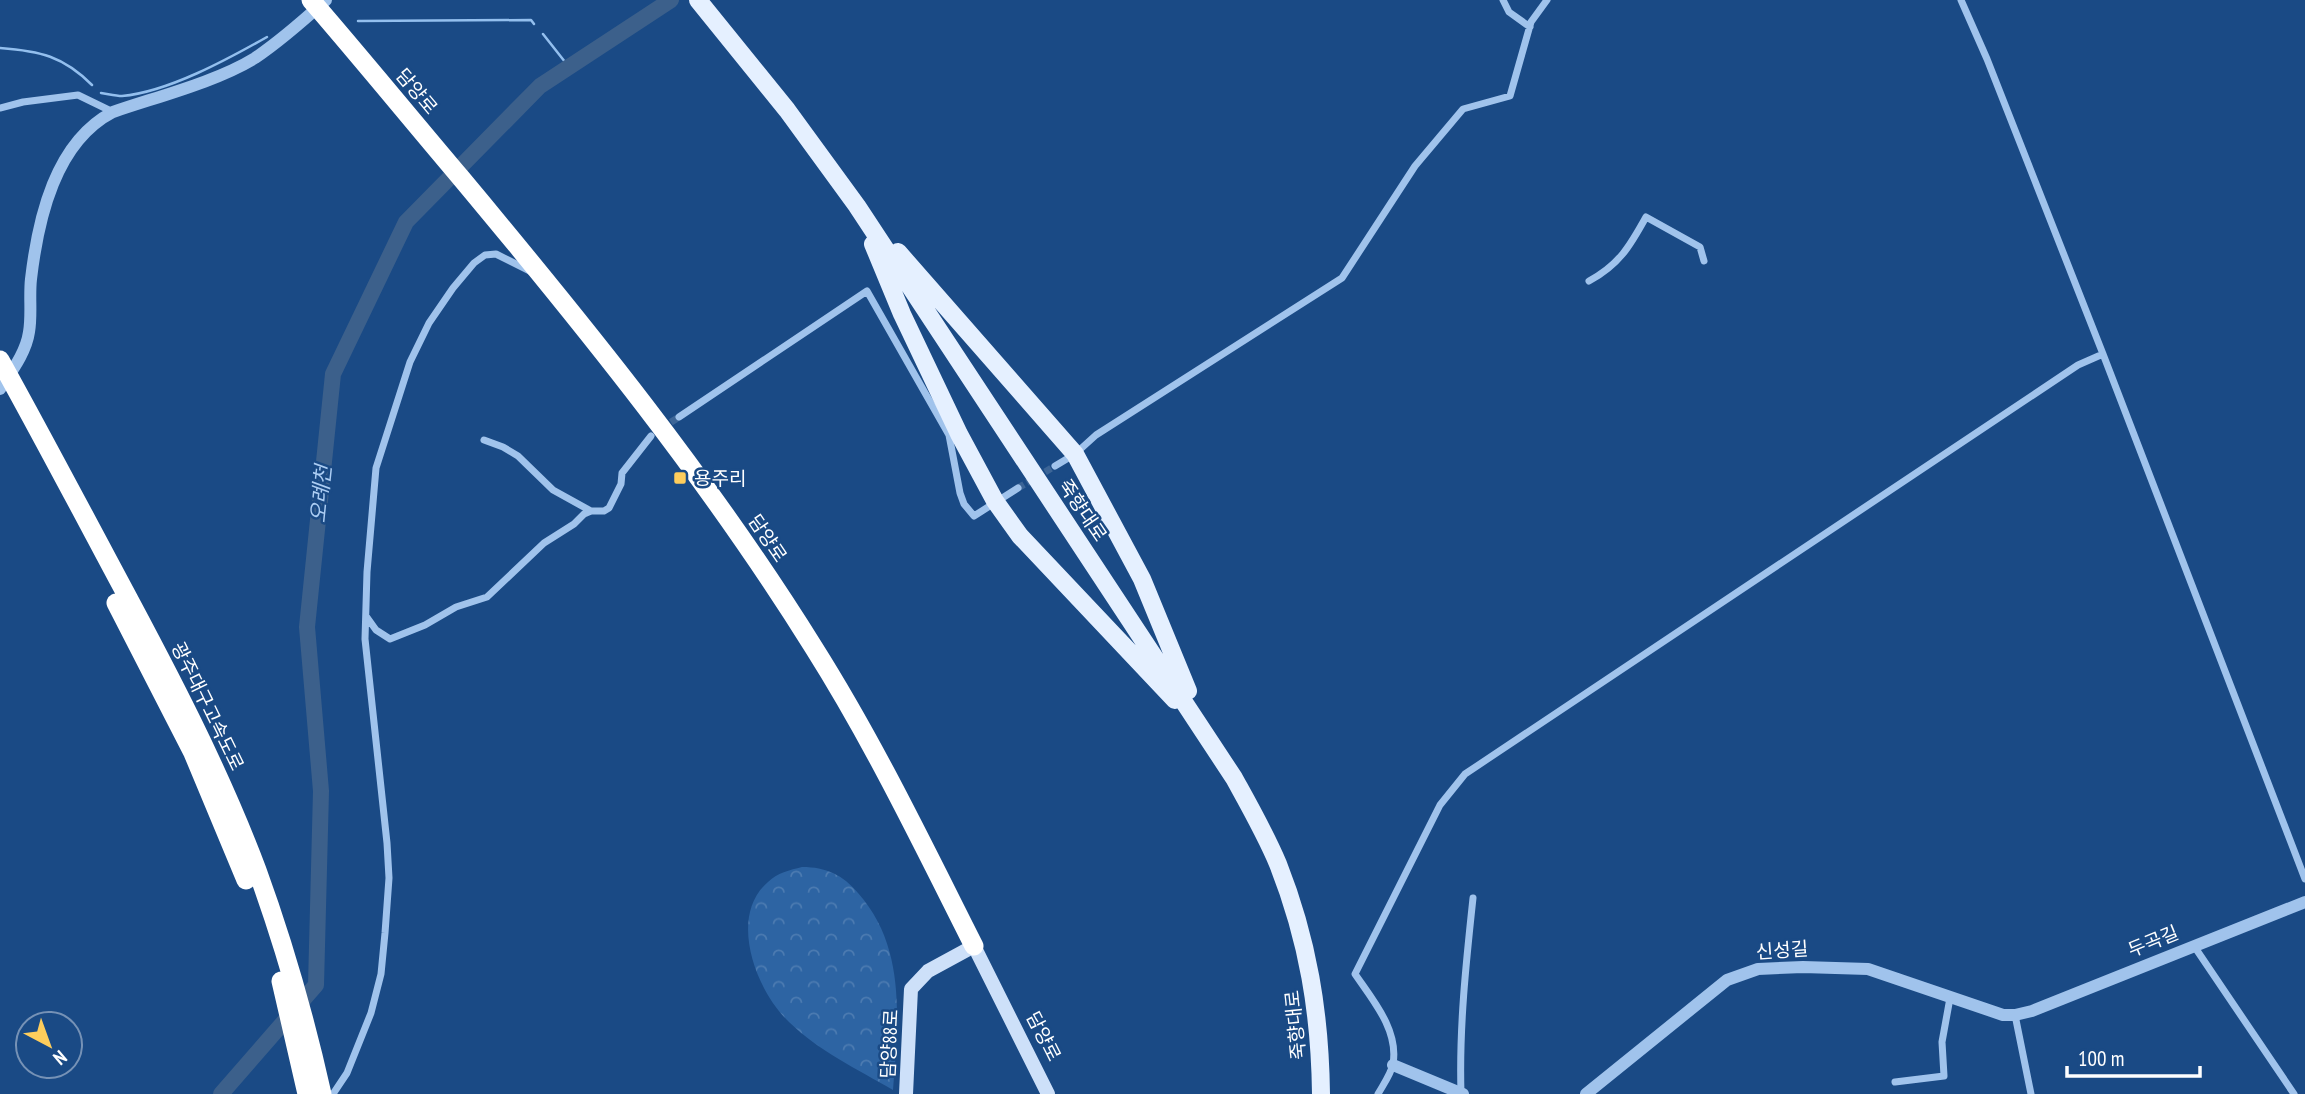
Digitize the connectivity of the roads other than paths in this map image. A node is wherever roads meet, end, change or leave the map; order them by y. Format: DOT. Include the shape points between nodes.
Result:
graph roads {
  1 [pos="698,0"];
  2 [pos="1503,0"];
  3 [pos="1547,0"];
  4 [pos="1961,0"];
  5 [pos="318,3"];
  6 [pos="1530,27"];
  7 [pos="0,108"];
  8 [pos="113,112"];
  9 [pos="857,206"];
  10 [pos="1704,261"];
  11 [pos="544,278"];
  12 [pos="1589,281"];
  13 [pos="2104,354"];
  14 [pos="1,362"];
  15 [pos="0,388"];
  16 [pos="19,408"];
  17 [pos="679,417"];
  18 [pos="651,436"];
  19 [pos="484,440"];
  20 [pos="1075,454"];
  21 [pos="1055,466"];
  22 [pos="1018,488"];
  23 [pos="995,501"];
  24 [pos="591,511"];
  25 [pos="366,616"];
  26 [pos="1206,733"];
  27 [pos="231,824"];
  28 [pos="2305,879"];
  29 [pos="1473,898"];
  30 [pos="2305,902"];
  31 [pos="974,946"];
  32 [pos="2194,946"];
  33 [pos="1950,998"];
  34 [pos="2015,1015"];
  35 [pos="1393,1065"];
  36 [pos="1895,1082"];
  37 [pos="1462,1093"];
  38 [pos="307,1094"];
  39 [pos="322,1094"];
  40 [pos="332,1094"];
  41 [pos="906,1094"];
  42 [pos="1048,1094"];
  43 [pos="1321,1094"];
  44 [pos="1378,1094"];
  45 [pos="1586,1094"];
  46 [pos="2031,1094"];
  47 [pos="2294,1094"];
  1 -- 9 [label="main road, 죽향대로"];
  2 -- 6 [label="street" via="1509,12"];
  3 -- 6 [label="street"];
  4 -- 13 [label="street"];
  5 -- 8 [label="street" via="301,23 253,58"];
  5 -- 11 [label="highway, 담양로"];
  6 -- 20 [label="street" via="1510,96 1463,109 1415,166 1342,278 1096,435"];
  7 -- 8 [label="street" via="78,95"];
  8 -- 15 [label="street" via="77,143 55,178 38,228 29,331 20,358"];
  9 -- 20 [label="main road"];
  9 -- 23 [label="main road" via="902,314"];
  9 -- 26 [label="main road, 죽향대로"];
  10 -- 12 [label="street" via="1700,247 1646,217 1626,252"];
  11 -- 25 [label="street" via="496,254 485,255 453,288 418,344 374,478"];
  11 -- 31 [label="highway, 담양로" via="682,453 815,649 898,794"];
  13 -- 28 [label="street"];
  13 -- 35 [label="street" via="2078,365 1465,774 1440,805 1355,974 1382,1014 1392,1041"];
  14 -- 16 [label="highway, 광주대구고속도로"];
  15 -- 16 [label="highway, 광주대구고속도로"];
  16 -- 27 [label="highway, 광주대구고속도로"];
  17 -- 23 [label="street" via="867,291 949,435 960,493 968,510 974,516"];
  18 -- 24 [label="street" via="622,473 609,508"];
  19 -- 24 [label="street" via="519,456 553,490"];
  20 -- 21 [label="street"];
  20 -- 26 [label="main road" via="1142,579"];
  22 -- 23 [label="street"];
  23 -- 26 [label="main road" via="1020,536"];
  24 -- 25 [label="street" via="544,543 486,597 390,639"];
  25 -- 40 [label="street" via="387,843 385,933 371,1013 346,1073"];
  26 -- 43 [label="main road, 죽향대로" via="1257,821 1295,912 1315,997"];
  27 -- 38 [label="highway, 광주대구고속도로" via="281,980"];
  27 -- 39 [label="highway, 광주대구고속도로" via="260,880 298,990"];
  29 -- 37 [label="street" via="1464,980"];
  30 -- 32 [label="street, 두곡길"];
  31 -- 41 [label="main road, 담양88로" via="928,971 911,989"];
  31 -- 42 [label="main road, 담양로"];
  32 -- 34 [label="street, 두곡길"];
  32 -- 47 [label="street"];
  33 -- 34 [label="street, 신성길"];
  33 -- 36 [label="street" via="1942,1042 1944,1076"];
  33 -- 45 [label="street, 신성길" via="1868,969 1758,969 1727,980"];
  34 -- 46 [label="street"];
  35 -- 37 [label="street"];
  35 -- 44 [label="street"];
}
